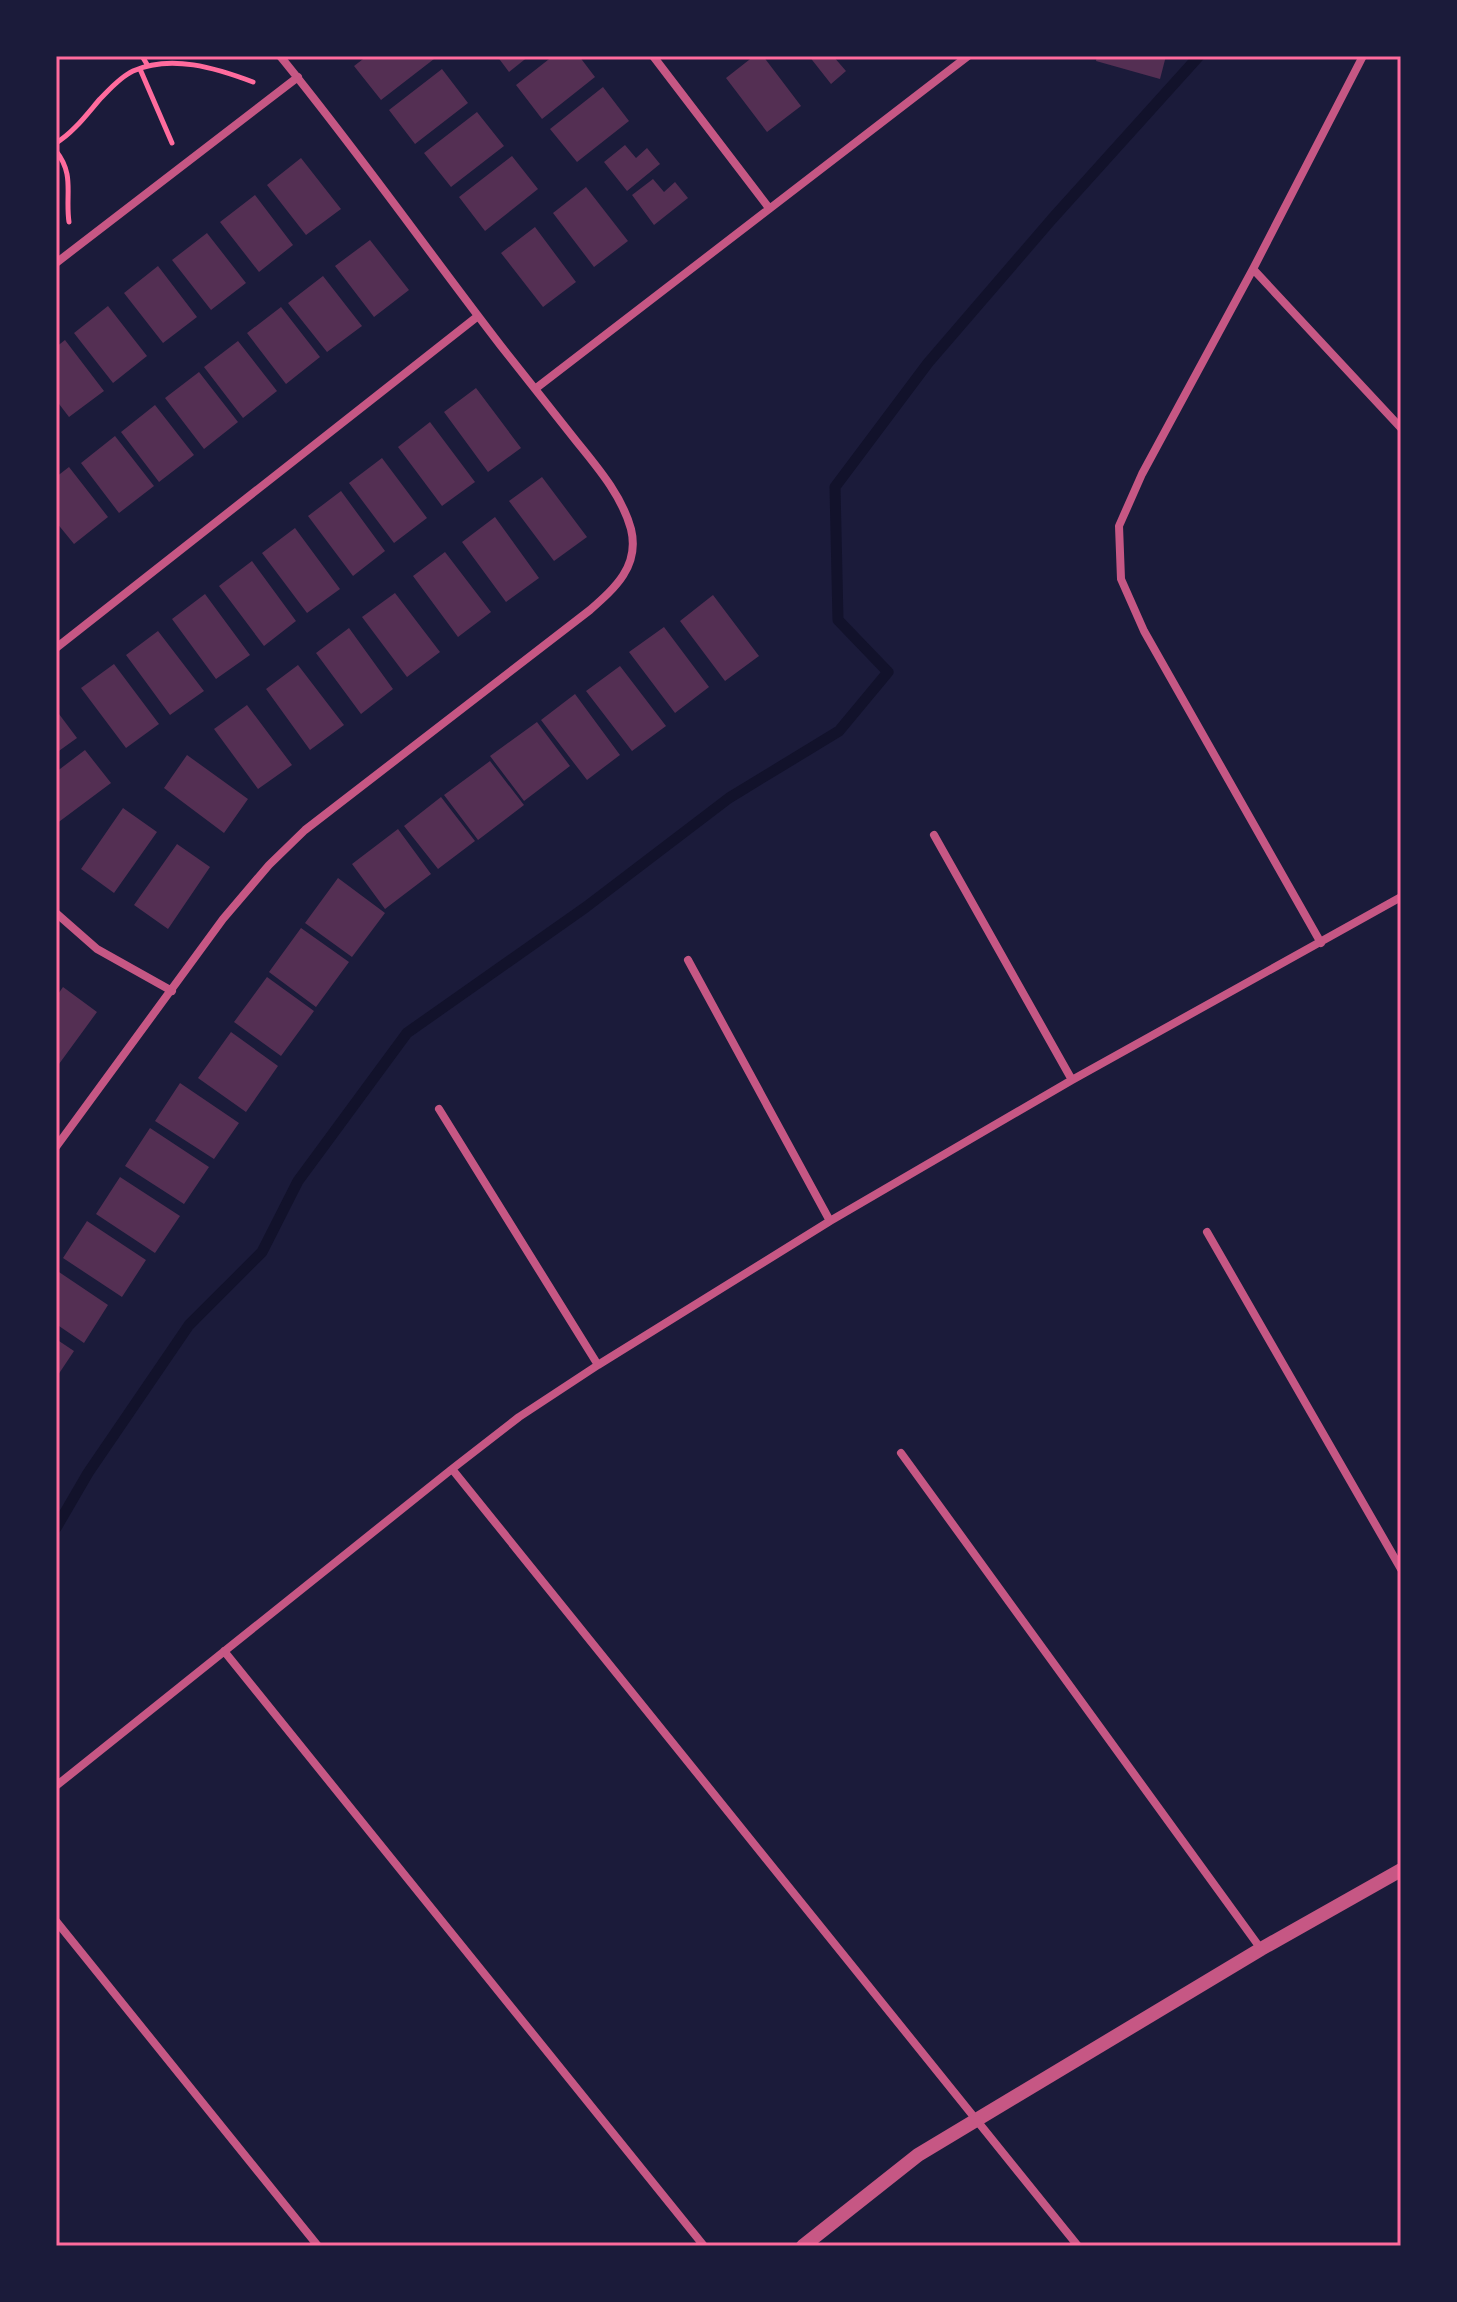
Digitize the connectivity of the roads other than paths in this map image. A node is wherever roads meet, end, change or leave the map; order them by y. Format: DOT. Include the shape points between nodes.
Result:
graph roads {
  1 [pos="280,56"];
  2 [pos="653,56"];
  3 [pos="968,56"];
  4 [pos="1363,56"];
  5 [pos="298,77"];
  6 [pos="769,208"];
  7 [pos="56,263"];
  8 [pos="1253,269"];
  9 [pos="478,316"];
  10 [pos="535,389"];
  11 [pos="1401,428"];
  12 [pos="56,648"];
  13 [pos="934,835"];
  14 [pos="1401,897"];
  15 [pos="56,913"];
  16 [pos="1321,943"];
  17 [pos="688,960"];
  18 [pos="172,991"];
  19 [pos="1072,1080"];
  20 [pos="439,1109"];
  21 [pos="56,1147"];
  22 [pos="830,1221"];
  23 [pos="1207,1232"];
  24 [pos="598,1365"];
  25 [pos="901,1453"];
  26 [pos="452,1469"];
  27 [pos="1401,1569"];
  28 [pos="224,1651"];
  29 [pos="56,1786"];
  30 [pos="1401,1870"];
  31 [pos="56,1921"];
  32 [pos="1261,1949"];
  33 [pos="976,2119"];
  34 [pos="318,2246"];
  35 [pos="704,2246"];
  36 [pos="803,2246"];
  37 [pos="1078,2246"];
  1 -- 5 [label="street"];
  2 -- 6 [label="street"];
  3 -- 6 [label="street"];
  4 -- 8 [label="street"];
  5 -- 7 [label="street"];
  5 -- 9 [label="street"];
  6 -- 10 [label="street"];
  8 -- 11 [label="street"];
  8 -- 16 [label="street" via="1119,526 1121,579 1144,631"];
  9 -- 10 [label="street"];
  9 -- 12 [label="street"];
  10 -- 18 [label="street" via="606,478 624,509 632,532 628,571 590,610 305,830 223,919"];
  13 -- 19 [label="street"];
  14 -- 16 [label="street"];
  15 -- 18 [label="street" via="97,949"];
  16 -- 19 [label="street"];
  17 -- 22 [label="street"];
  18 -- 21 [label="street"];
  19 -- 22 [label="street"];
  20 -- 24 [label="street"];
  22 -- 24 [label="street"];
  23 -- 27 [label="street"];
  24 -- 26 [label="street"];
  25 -- 32 [label="street"];
  26 -- 28 [label="street"];
  26 -- 33 [label="street"];
  28 -- 29 [label="street"];
  28 -- 35 [label="street"];
  30 -- 32 [label="street"];
  31 -- 34 [label="street"];
  32 -- 33 [label="street"];
  33 -- 36 [label="street" via="918,2155"];
  33 -- 37 [label="street"];
}
